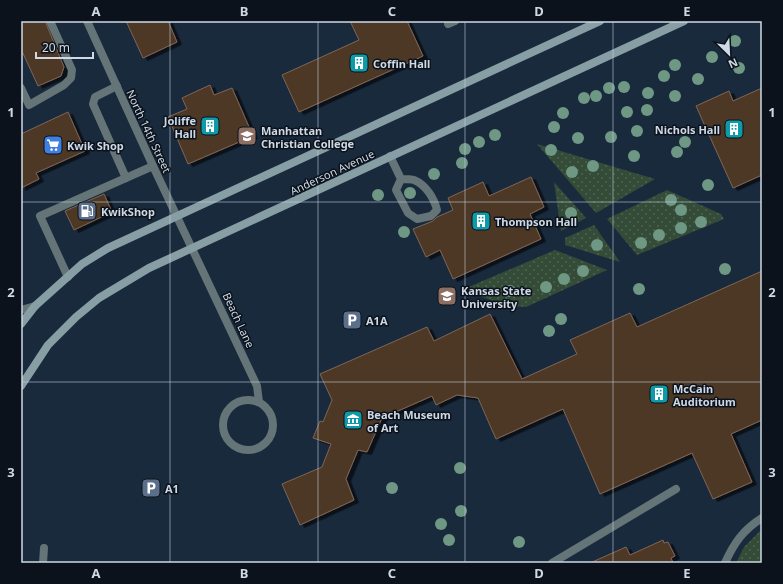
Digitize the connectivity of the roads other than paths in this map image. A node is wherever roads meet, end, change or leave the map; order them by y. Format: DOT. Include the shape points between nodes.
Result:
graph roads {
  1 [pos="50,21"];
  2 [pos="87,21"];
  3 [pos="600,21"];
  4 [pos="684,21"];
  5 [pos="590,23"];
  6 [pos="117,86"];
  7 [pos="21,88"];
  8 [pos="390,156"];
  9 [pos="153,166"];
  10 [pos="126,178"];
  11 [pos="402,179"];
  12 [pos="177,215"];
  13 [pos="193,249"];
  14 [pos="68,277"];
  15 [pos="35,306"];
  16 [pos="21,310"];
  17 [pos="21,324"];
  18 [pos="21,386"];
  19 [pos="259,402"];
  20 [pos="676,489"];
  21 [pos="762,518"];
  22 [pos="44,548"];
  23 [pos="43,563"];
  24 [pos="552,563"];
  25 [pos="725,563"];
  1 -- 7 [label="street" via="72,70 71,78 64,85 29,105"];
  2 -- 6 [label="street, North 14th Street"];
  3 -- 5 [label="main road"];
  4 -- 8 [label="main road, Anderson Avenue"];
  5 -- 12 [label="main road"];
  6 -- 9 [label="street, North 14th Street"];
  6 -- 10 [label="street" via="95,97 93,104"];
  8 -- 11 [label="street"];
  8 -- 13 [label="main road, Anderson Avenue"];
  9 -- 10 [label="street"];
  9 -- 12 [label="street, North 14th Street"];
  10 -- 14 [label="street" via="40,216"];
  11 -- 11 [label="street" via="396,190 408,213 417,219 431,216 437,210 426,189 414,180"];
  12 -- 13 [label="street, North 14th Street"];
  12 -- 14 [label="main road" via="108,248 82,264"];
  13 -- 18 [label="main road, Anderson Avenue" via="150,268 99,298 48,344"];
  13 -- 19 [label="street, Beach Lane" via="257,386"];
  14 -- 15 [label="main road"];
  15 -- 16 [label="street"];
  15 -- 17 [label="main road"];
  19 -- 19 [label="street" via="237,402 228,409 223,419 223,430 227,440 235,447 256,449 265,443 271,434 273,424 269,411"];
  20 -- 24 [label="street"];
  21 -- 25 [label="street" via="740,536"];
  22 -- 23 [label="street"];
}
